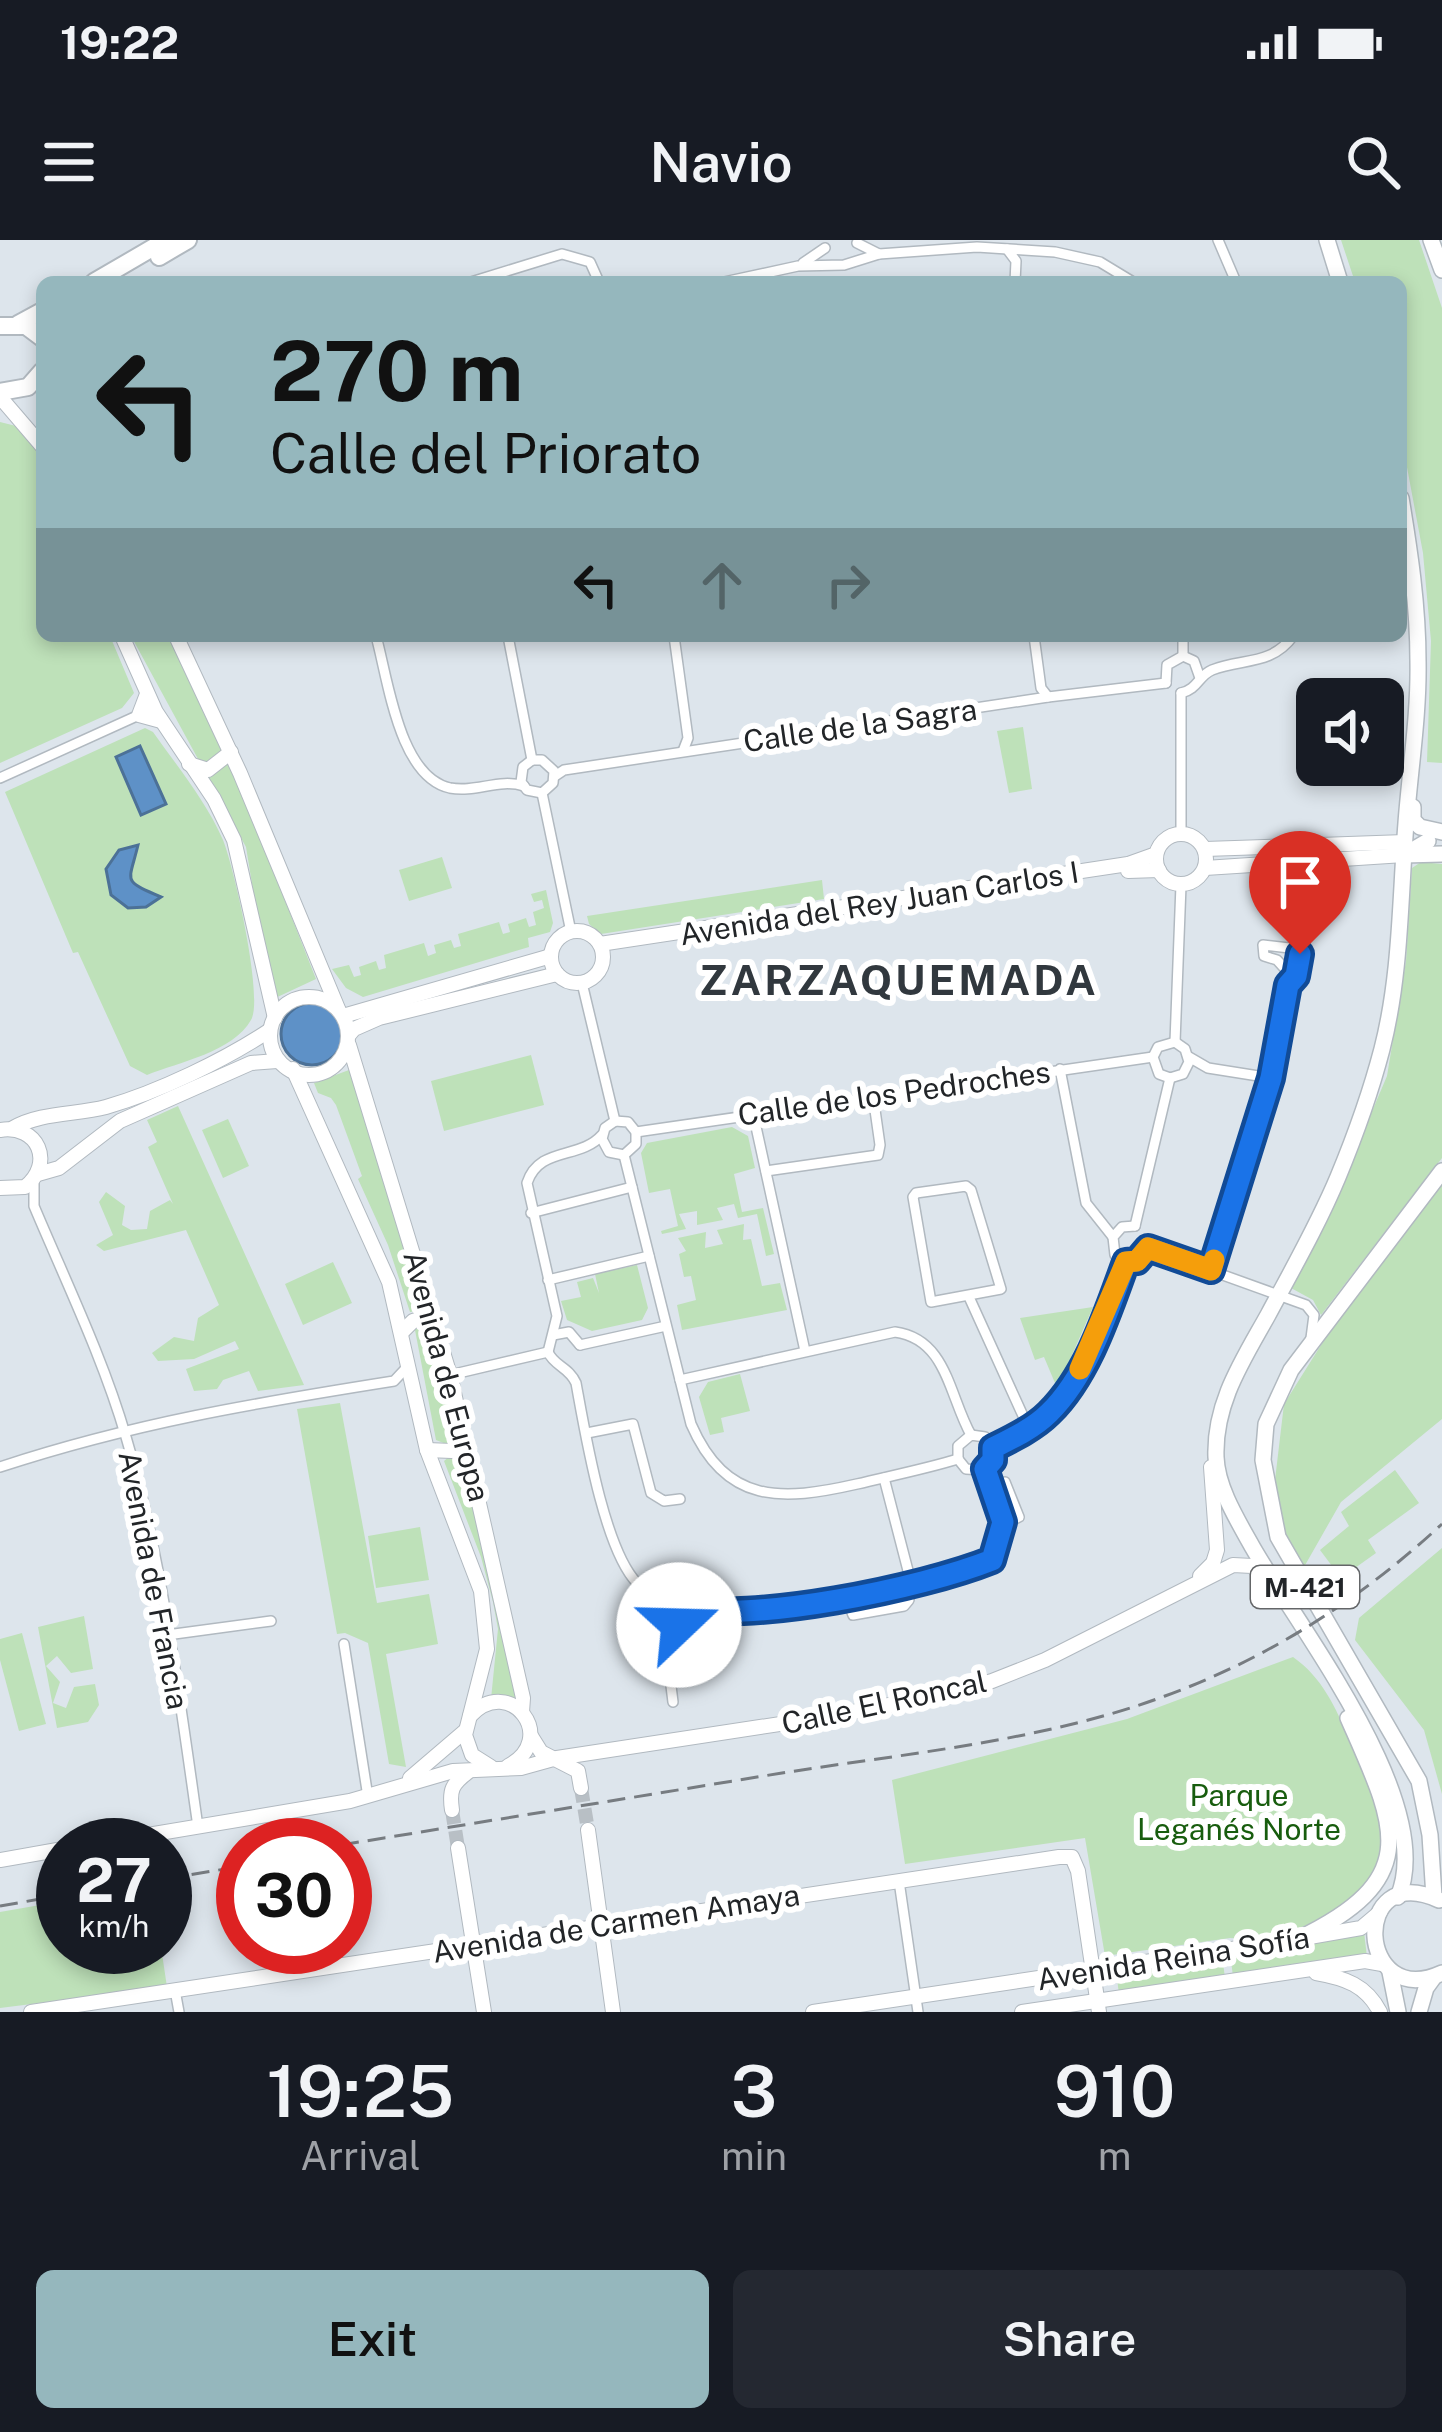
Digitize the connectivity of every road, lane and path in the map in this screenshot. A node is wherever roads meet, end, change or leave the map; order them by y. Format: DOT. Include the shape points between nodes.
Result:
graph roads {
  1 [pos="166,240"];
  2 [pos="188,240"];
  3 [pos="1218,240"];
  4 [pos="1327,240"];
  5 [pos="1431,240"];
  6 [pos="856,241"];
  7 [pos="826,244"];
  8 [pos="977,244"];
  9 [pos="1007,249"];
  10 [pos="880,254"];
  11 [pos="854,260"];
  12 [pos="833,263"];
  13 [pos="798,266"];
  14 [pos="1442,270"];
  15 [pos="104,276"];
  16 [pos="127,276"];
  17 [pos="491,276"];
  18 [pos="596,276"];
  19 [pos="752,276"];
  20 [pos="1016,276"];
  21 [pos="1123,276"];
  22 [pos="1233,276"];
  23 [pos="1338,276"];
  24 [pos="36,313"];
  25 [pos="7,322"];
  26 [pos="36,332"];
  27 [pos="36,376"];
  28 [pos="0,395"];
  29 [pos="36,439"];
  30 [pos="1407,537"];
  31 [pos="126,642"];
  32 [pos="179,642"];
  33 [pos="378,642"];
  34 [pos="509,642"];
  35 [pos="675,642"];
  36 [pos="1035,642"];
  37 [pos="1183,642"];
  38 [pos="1286,642"];
  39 [pos="1183,656"];
  40 [pos="1200,678"];
  41 [pos="1166,683"];
  42 [pos="1181,693"];
  43 [pos="147,694"];
  44 [pos="1048,697"];
  45 [pos="139,716"];
  46 [pos="161,721"];
  47 [pos="1414,750"];
  48 [pos="682,751"];
  49 [pos="231,752"];
  50 [pos="532,760"];
  51 [pos="189,764"];
  52 [pos="555,776"];
  53 [pos="0,778"];
  54 [pos="524,786"];
  55 [pos="542,793"];
  56 [pos="1181,834"];
  57 [pos="1437,838"];
  58 [pos="1205,849"];
  59 [pos="1405,849"];
  60 [pos="1156,854"];
  61 [pos="1442,854"];
  62 [pos="1205,868"];
  63 [pos="1159,870"];
  64 [pos="1181,885"];
  65 [pos="572,932"];
  66 [pos="602,951"];
  67 [pos="551,956"];
  68 [pos="556,974"];
  69 [pos="582,983"];
  70 [pos="341,1014"];
  71 [pos="272,1024"];
  72 [pos="349,1040"];
  73 [pos="1174,1042"];
  74 [pos="1189,1057"];
  75 [pos="1153,1058"];
  76 [pos="277,1061"];
  77 [pos="1060,1069"];
  78 [pos="293,1070"];
  79 [pos="1271,1075"];
  80 [pos="1170,1078"];
  81 [pos="873,1096"];
  82 [pos="753,1113"];
  83 [pos="615,1121"];
  84 [pos="7,1129"];
  85 [pos="636,1132"];
  86 [pos="602,1135"];
  87 [pos="624,1155"];
  88 [pos="766,1171"];
  89 [pos="1442,1171"];
  90 [pos="36,1177"];
  91 [pos="632,1187"];
  92 [pos="4,1189"];
  93 [pos="34,1206"];
  94 [pos="531,1213"];
  95 [pos="1135,1226"];
  96 [pos="1113,1237"];
  97 [pos="649,1256"];
  98 [pos="1138,1257"];
  99 [pos="1211,1270"];
  100 [pos="548,1280"];
  101 [pos="1279,1293"];
  102 [pos="970,1297"];
  103 [pos="433,1315"];
  104 [pos="666,1326"];
  105 [pos="402,1332"];
  106 [pos="553,1335"];
  107 [pos="1309,1343"];
  108 [pos="805,1351"];
  109 [pos="548,1352"];
  110 [pos="574,1357"];
  111 [pos="408,1366"];
  112 [pos="450,1375"];
  113 [pos="394,1381"];
  114 [pos="680,1381"];
  115 [pos="412,1391"];
  116 [pos="1029,1429"];
  117 [pos="124,1430"];
  118 [pos="587,1432"];
  119 [pos="1216,1432"];
  120 [pos="971,1435"];
  121 [pos="466,1441"];
  122 [pos="993,1448"];
  123 [pos="428,1450"];
  124 [pos="958,1459"];
  125 [pos="0,1467"];
  126 [pos="985,1469"];
  127 [pos="884,1478"];
  128 [pos="1005,1482"];
  129 [pos="680,1499"];
  130 [pos="1010,1522"];
  131 [pos="1190,1584"];
  132 [pos="909,1586"];
  133 [pos="1278,1591"];
  134 [pos="846,1597"];
  135 [pos="677,1607"];
  136 [pos="271,1621"];
  137 [pos="166,1636"];
  138 [pos="344,1647"];
  139 [pos="1334,1682"];
  140 [pos="673,1702"];
  141 [pos="522,1712"];
  142 [pos="468,1724"];
  143 [pos="531,1736"];
  144 [pos="557,1758"];
  145 [pos="508,1766"];
  146 [pos="491,1767"];
  147 [pos="467,1772"];
  148 [pos="401,1785"];
  149 [pos="581,1788"];
  150 [pos="368,1797"];
  151 [pos="452,1810"];
  152 [pos="1427,1819"];
  153 [pos="198,1827"];
  154 [pos="192,1828"];
  155 [pos="588,1830"];
  156 [pos="458,1848"];
  157 [pos="36,1854"];
  158 [pos="0,1860"];
  159 [pos="1442,1860"];
  160 [pos="899,1881"];
  161 [pos="1398,1898"];
  162 [pos="1438,1899"];
  163 [pos="1383,1908"];
  164 [pos="600,1926"];
  165 [pos="1298,1939"];
  166 [pos="474,1945"];
  167 [pos="1386,1968"];
  168 [pos="1300,1970"];
  169 [pos="1438,1975"];
  170 [pos="176,1990"];
  171 [pos="1096,1992"];
  172 [pos="917,2004"];
  173 [pos="31,2012"];
  174 [pos="178,2012"];
  175 [pos="484,2012"];
  176 [pos="613,2012"];
  177 [pos="813,2012"];
  178 [pos="1022,2012"];
  179 [pos="1380,2012"];
  180 [pos="1398,2012"];
  181 [pos="1419,2012"];
  1 -- 15 [label="highway"];
  2 -- 16 [label="highway"];
  3 -- 22 [label="street"];
  4 -- 23 [label="main road"];
  5 -- 14 [label="main road"];
  6 -- 10 [label="street"];
  6 -- 11 [label="street"];
  7 -- 12 [label="street"];
  7 -- 13 [label="street"];
  8 -- 9 [label="street"];
  8 -- 10 [label="street"];
  9 -- 20 [label="street"];
  9 -- 21 [label="street" via="1100,262"];
  10 -- 11 [label="street"];
  11 -- 12 [label="street"];
  12 -- 13 [label="street"];
  13 -- 19 [label="street"];
  17 -- 18 [label="street" via="568,253 590,262"];
  24 -- 25 [label="highway"];
  25 -- 26 [label="highway"];
  27 -- 28 [label="highway"];
  28 -- 29 [label="main road"];
  30 -- 47 [label="main road" via="1419,662"];
  31 -- 43 [label="main road"];
  32 -- 49 [label="main road"];
  33 -- 54 [label="street" via="406,748 420,770 448,788"];
  34 -- 50 [label="street"];
  35 -- 48 [label="street" via="688,738"];
  36 -- 44 [label="street"];
  37 -- 39 [label="street"];
  38 -- 40 [label="street" via="1270,657"];
  39 -- 40 [label="street"];
  39 -- 41 [label="street" via="1167,665"];
  40 -- 42 [label="street"];
  41 -- 42 [label="street"];
  41 -- 44 [label="street, Calle de la Sagra"];
  42 -- 56 [label="street"];
  43 -- 45 [label="main road"];
  43 -- 46 [label="main road"];
  44 -- 48 [label="street, Calle de la Sagra"];
  45 -- 46 [label="main road"];
  45 -- 53 [label="street"];
  46 -- 51 [label="main road"];
  47 -- 57 [label="main road" via="1413,820"];
  47 -- 59 [label="main road"];
  48 -- 52 [label="street, Calle de la Sagra"];
  49 -- 51 [label="main road" via="208,770"];
  49 -- 70 [label="main road"];
  50 -- 52 [label="street" via="547,762"];
  50 -- 54 [label="street" via="521,771"];
  51 -- 71 [label="main road" via="236,846"];
  52 -- 55 [label="street"];
  54 -- 55 [label="street"];
  55 -- 65 [label="street"];
  56 -- 58 [label="main road"];
  56 -- 60 [label="main road" via="1165,839"];
  57 -- 59 [label="main road"];
  58 -- 59 [label="main road"];
  58 -- 62 [label="main road"];
  59 -- 61 [label="main road"];
  59 -- 62 [label="main road"];
  59 -- 101 [label="main road" via="1383,1045 1339,1176"];
  60 -- 63 [label="main road"];
  60 -- 66 [label="main road, Avenida del Rey Juan Carlos I" via="1128,865"];
  62 -- 64 [label="main road"];
  63 -- 64 [label="main road"];
  63 -- 66 [label="main road, Avenida del Rey Juan Carlos I"];
  64 -- 73 [label="street"];
  65 -- 66 [label="main road"];
  65 -- 67 [label="main road" via="557,940"];
  66 -- 69 [label="main road" via="597,974"];
  67 -- 68 [label="main road"];
  67 -- 70 [label="main road"];
  68 -- 69 [label="main road"];
  68 -- 72 [label="main road" via="379,1018 354,1028"];
  69 -- 83 [label="street"];
  70 -- 71 [label="main road" via="327,1002 297,1000"];
  70 -- 72 [label="main road"];
  71 -- 76 [label="main road"];
  71 -- 84 [label="main road" via="232,1054 108,1106"];
  72 -- 78 [label="main road" via="330,1069"];
  72 -- 103 [label="main road, Avenida de Europa"];
  73 -- 74 [label="street"];
  73 -- 75 [label="street"];
  74 -- 79 [label="street" via="1208,1068"];
  74 -- 80 [label="street" via="1186,1070"];
  75 -- 77 [label="street, Calle de los Pedroches"];
  75 -- 80 [label="street"];
  76 -- 78 [label="main road"];
  76 -- 90 [label="main road" via="251,1063 120,1121"];
  77 -- 81 [label="street, Calle de los Pedroches"];
  77 -- 96 [label="street" via="1085,1203"];
  78 -- 105 [label="main road, Avenida de Europa" via="386,1273"];
  79 -- 79 [label="street" via="1300,954 1263,945 1264,956 1286,970"];
  79 -- 99 [label="street"];
  80 -- 95 [label="street"];
  81 -- 82 [label="street, Calle de los Pedroches"];
  81 -- 88 [label="street" via="878,1155"];
  82 -- 85 [label="street, Calle de los Pedroches"];
  82 -- 88 [label="street"];
  83 -- 85 [label="street"];
  83 -- 86 [label="street"];
  84 -- 90 [label="main road" via="26,1131 41,1150"];
  85 -- 87 [label="street"];
  86 -- 87 [label="street" via="609,1152"];
  86 -- 94 [label="street" via="531,1171"];
  87 -- 91 [label="street"];
  88 -- 108 [label="street"];
  89 -- 107 [label="main road, M-421"];
  90 -- 92 [label="main road"];
  90 -- 93 [label="street, Avenida de Francia"];
  91 -- 94 [label="street"];
  91 -- 97 [label="street"];
  92 -- 93 [label="street, Avenida de Francia"];
  93 -- 117 [label="street, Avenida de Francia"];
  94 -- 100 [label="street"];
  95 -- 96 [label="street"];
  95 -- 98 [label="street" via="1146,1234"];
  96 -- 98 [label="street" via="1115,1255"];
  97 -- 100 [label="street"];
  97 -- 104 [label="street"];
  98 -- 99 [label="street"];
  98 -- 116 [label="street" via="1070,1386"];
  99 -- 101 [label="street"];
  100 -- 106 [label="street"];
  101 -- 107 [label="street" via="1313,1315"];
  101 -- 119 [label="main road" via="1229,1384"];
  102 -- 102 [label="street" via="995,1293 1001,1283 971,1190 916,1193 927,1298"];
  102 -- 116 [label="street"];
  103 -- 105 [label="main road"];
  103 -- 112 [label="main road, Avenida de Europa"];
  104 -- 110 [label="street"];
  104 -- 114 [label="street"];
  105 -- 111 [label="main road, Avenida de Europa"];
  106 -- 109 [label="street"];
  106 -- 110 [label="street" via="569,1332"];
  107 -- 152 [label="main road, M-421" via="1266,1424 1263,1460 1278,1537 1413,1766"];
  108 -- 114 [label="street"];
  108 -- 120 [label="street" via="910,1334 942,1365"];
  109 -- 110 [label="street" via="555,1362"];
  109 -- 112 [label="street"];
  110 -- 118 [label="street"];
  111 -- 113 [label="street"];
  111 -- 115 [label="main road, Avenida de Europa"];
  112 -- 121 [label="main road, Avenida de Europa"];
  113 -- 115 [label="street"];
  113 -- 117 [label="street"];
  114 -- 127 [label="street" via="704,1451 749,1489 789,1497"];
  115 -- 123 [label="main road, Avenida de Europa"];
  116 -- 122 [label="street"];
  117 -- 125 [label="street"];
  117 -- 137 [label="street, Avenida de Francia"];
  118 -- 129 [label="street" via="633,1424 651,1493"];
  118 -- 135 [label="street" via="617,1552 637,1592"];
  119 -- 131 [label="main road" via="1217,1550"];
  119 -- 133 [label="main road" via="1219,1482"];
  120 -- 122 [label="street"];
  120 -- 124 [label="street" via="958,1446"];
  121 -- 123 [label="main road" via="452,1451"];
  121 -- 141 [label="main road, Avenida de Europa"];
  122 -- 126 [label="street"];
  123 -- 142 [label="main road, Avenida de Europa" via="484,1606 485,1663"];
  124 -- 126 [label="street" via="971,1471"];
  124 -- 127 [label="street"];
  126 -- 132 [label="street" via="1003,1522 992,1560"];
  127 -- 132 [label="street"];
  128 -- 130 [label="street" via="1019,1517"];
  131 -- 133 [label="main road, Calle El Roncal" via="1239,1564"];
  131 -- 144 [label="main road, Calle El Roncal" via="1045,1660 958,1691"];
  132 -- 134 [label="street"];
  132 -- 134 [label="street" via="904,1606 853,1615"];
  133 -- 139 [label="main road"];
  134 -- 135 [label="street" via="781,1608"];
  135 -- 140 [label="street" via="685,1666 669,1670"];
  136 -- 137 [label="street"];
  137 -- 153 [label="street, Avenida de Francia"];
  138 -- 150 [label="street"];
  139 -- 161 [label="main road" via="1394,1797 1408,1862"];
  139 -- 165 [label="main road" via="1384,1803 1390,1845 1361,1902"];
  141 -- 142 [label="main road" via="494,1702"];
  141 -- 143 [label="main road"];
  142 -- 146 [label="main road" via="472,1755"];
  142 -- 148 [label="main road"];
  143 -- 144 [label="main road"];
  143 -- 145 [label="main road" via="524,1755"];
  144 -- 145 [label="main road, Calle El Roncal"];
  144 -- 149 [label="main road" via="578,1772"];
  145 -- 146 [label="main road"];
  146 -- 147 [label="main road"];
  147 -- 148 [label="main road"];
  147 -- 151 [label="main road" via="450,1793"];
  148 -- 150 [label="main road"];
  150 -- 153 [label="main road"];
  152 -- 159 [label="main road"];
  152 -- 162 [label="main road, M-421"];
  153 -- 154 [label="main road"];
  155 -- 164 [label="main road"];
  156 -- 166 [label="main road"];
  157 -- 158 [label="main road"];
  160 -- 164 [label="main road, Avenida de Carmen Amaya"];
  160 -- 171 [label="main road, Avenida de Carmen Amaya" via="1072,1857"];
  160 -- 172 [label="street"];
  161 -- 162 [label="main road, M-421"];
  161 -- 163 [label="main road"];
  163 -- 165 [label="main road, Avenida Reina Sofía" via="1361,1928"];
  163 -- 167 [label="main road" via="1372,1940"];
  164 -- 166 [label="main road, Avenida de Carmen Amaya"];
  164 -- 176 [label="main road"];
  165 -- 171 [label="main road, Avenida Reina Sofía"];
  166 -- 170 [label="main road, Avenida de Carmen Amaya"];
  166 -- 175 [label="main road"];
  167 -- 168 [label="main road, Avenida Reina Sofía" via="1365,1961"];
  167 -- 169 [label="main road" via="1416,1981"];
  167 -- 180 [label="main road"];
  168 -- 171 [label="main road, Avenida Reina Sofía"];
  168 -- 179 [label="main road" via="1352,1982"];
  169 -- 181 [label="main road"];
  170 -- 173 [label="main road, Avenida de Carmen Amaya"];
  170 -- 174 [label="street"];
  171 -- 172 [label="main road, Avenida Reina Sofía"];
  171 -- 178 [label="main road, Avenida Reina Sofía"];
  172 -- 177 [label="main road, Avenida Reina Sofía"];
}
